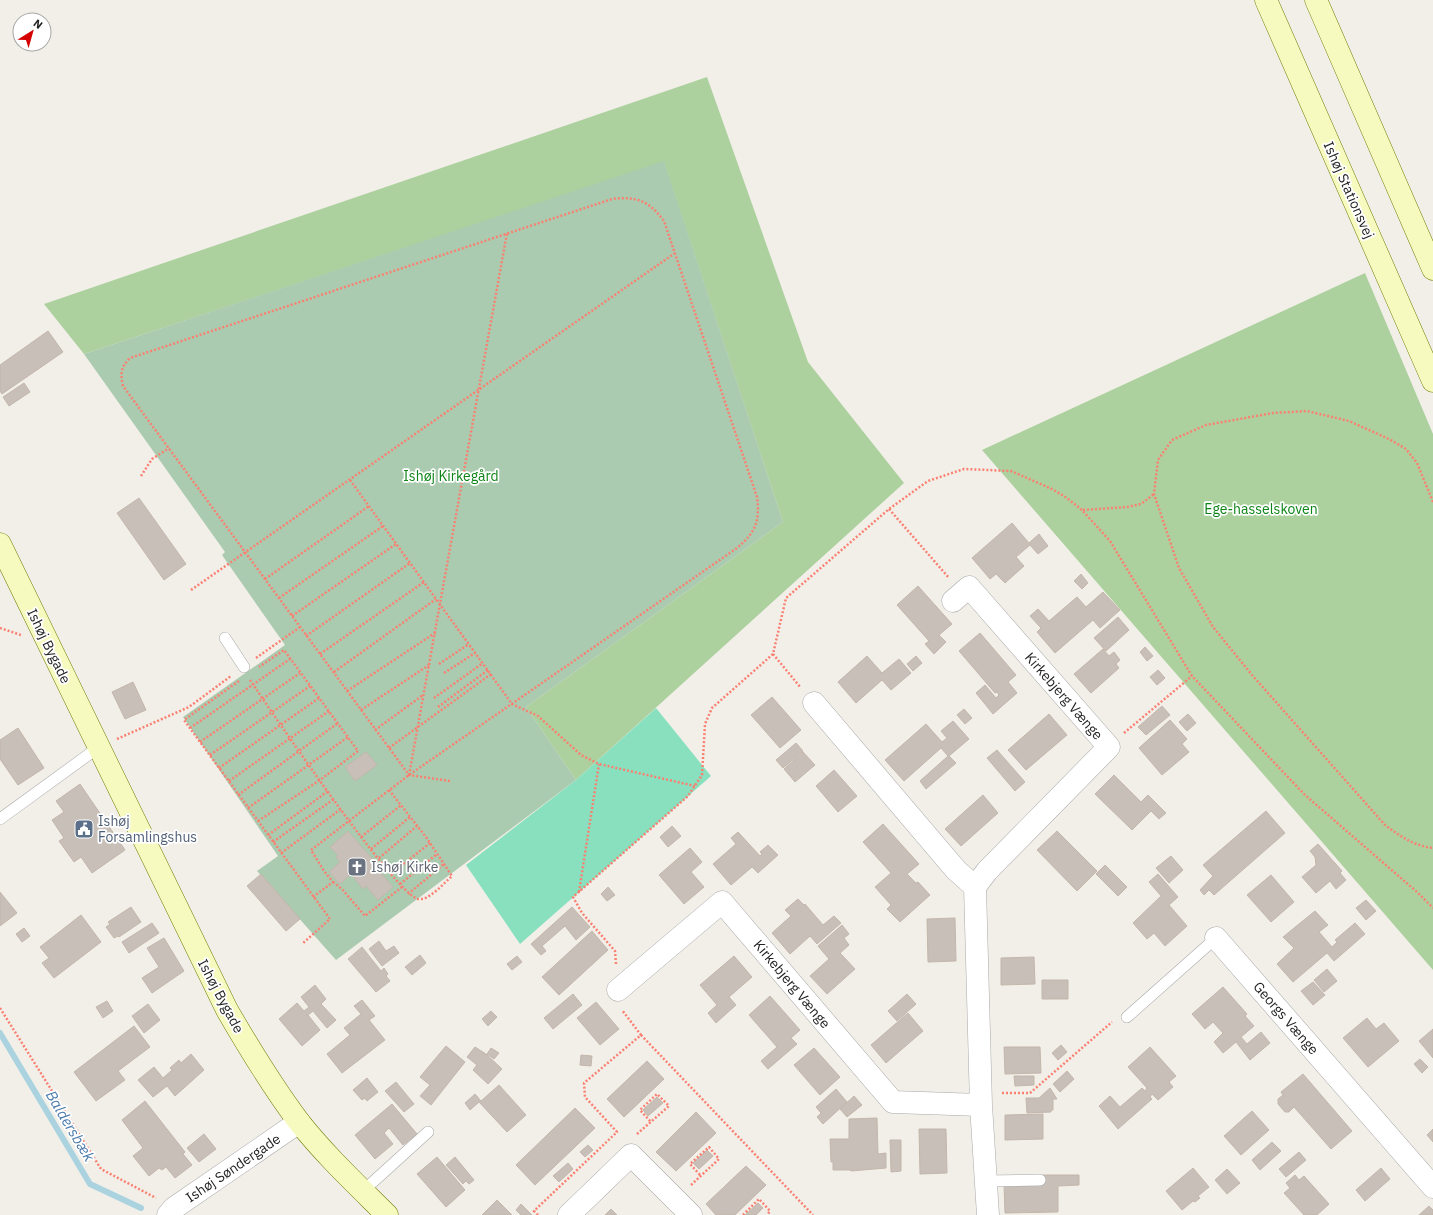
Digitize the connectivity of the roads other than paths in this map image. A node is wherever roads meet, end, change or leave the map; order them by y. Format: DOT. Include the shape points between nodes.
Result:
graph roads {
  1 [pos="1266,0"];
  2 [pos="1316,0"];
  3 [pos="1433,270"];
  4 [pos="1433,381"];
  5 [pos="0,544"];
  6 [pos="961,594"];
  7 [pos="225,638"];
  8 [pos="245,671"];
  9 [pos="814,703"];
  10 [pos="99,747"];
  11 [pos="0,819"];
  12 [pos="975,887"];
  13 [pos="1216,938"];
  14 [pos="618,990"];
  15 [pos="1128,1017"];
  16 [pos="982,1099"];
  17 [pos="299,1122"];
  18 [pos="428,1132"];
  19 [pos="1040,1180"];
  20 [pos="986,1181"];
  21 [pos="1433,1187"];
  22 [pos="363,1191"];
  23 [pos="171,1211"];
  24 [pos="387,1215"];
  25 [pos="569,1215"];
  26 [pos="691,1215"];
  27 [pos="988,1215"];
  1 -- 4 [label="street, Ishøj Stationsvej"];
  2 -- 3 [label="street"];
  5 -- 10 [label="street, Ishøj Bygade"];
  6 -- 12 [label="street, Kirkebjerg Vænge" via="1109,747 987,871"];
  7 -- 8 [label="lane"];
  9 -- 12 [label="street" via="956,870"];
  10 -- 11 [label="lane"];
  10 -- 17 [label="street, Ishøj Bygade" via="226,1010 262,1070"];
  12 -- 16 [label="street"];
  13 -- 15 [label="lane, Georgs Vænge"];
  13 -- 21 [label="street, Georgs Vænge"];
  14 -- 16 [label="street, Kirkebjerg Vænge" via="722,902 893,1102"];
  16 -- 20 [label="street"];
  17 -- 22 [label="street, Ishøj Bygade"];
  17 -- 23 [label="street, Ishøj Søndergade"];
  18 -- 22 [label="lane"];
  19 -- 20 [label="lane"];
  20 -- 27 [label="street"];
  22 -- 24 [label="street, Ishøj Bygade"];
  25 -- 26 [label="street" via="631,1155"];
}
